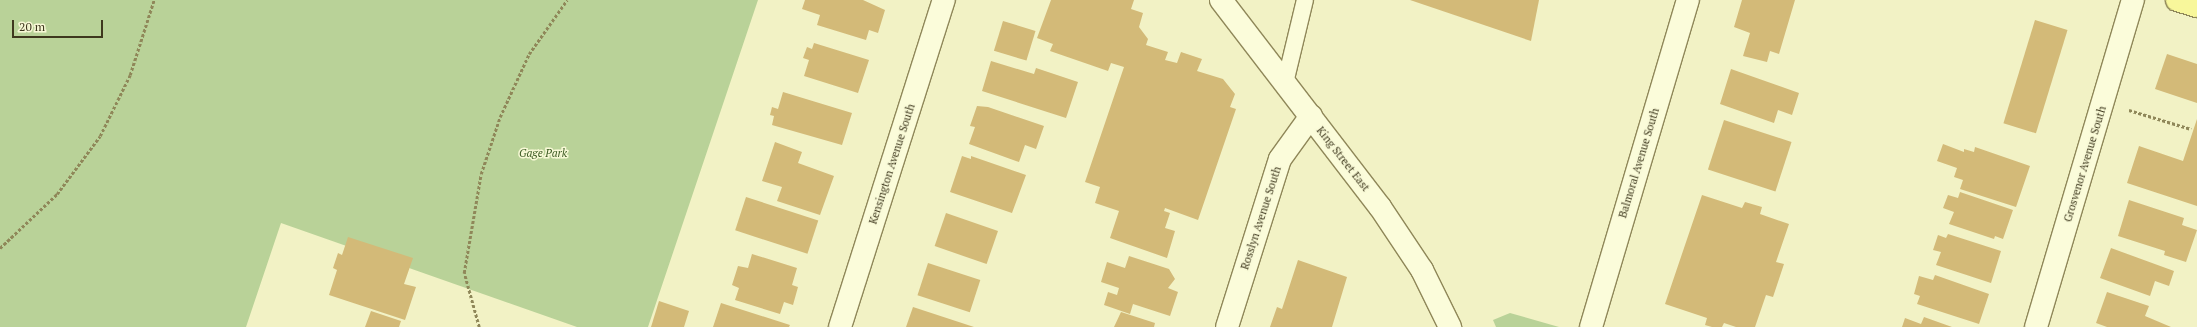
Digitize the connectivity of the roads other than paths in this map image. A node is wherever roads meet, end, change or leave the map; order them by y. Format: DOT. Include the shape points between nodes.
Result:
graph roads {
  1 [pos="944,0"];
  2 [pos="1221,0"];
  3 [pos="1305,0"];
  4 [pos="1688,0"];
  5 [pos="2133,0"];
  6 [pos="2177,0"];
  7 [pos="2197,6"];
  8 [pos="1285,82"];
  9 [pos="1310,116"];
  10 [pos="840,327"];
  11 [pos="1226,327"];
  12 [pos="1450,327"];
  13 [pos="1590,327"];
  14 [pos="2036,327"];
  1 -- 10 [label="street, Kensington Avenue South"];
  2 -- 8 [label="street, King Street East"];
  3 -- 8 [label="lane"];
  4 -- 13 [label="street, Balmoral Avenue South"];
  5 -- 14 [label="street, Grosvenor Avenue South"];
  6 -- 7 [label="main road"];
  8 -- 9 [label="street, King Street East"];
  9 -- 11 [label="street, Rosslyn Avenue South" via="1280,159"];
  9 -- 12 [label="street, King Street East" via="1376,201 1422,270"];
}
